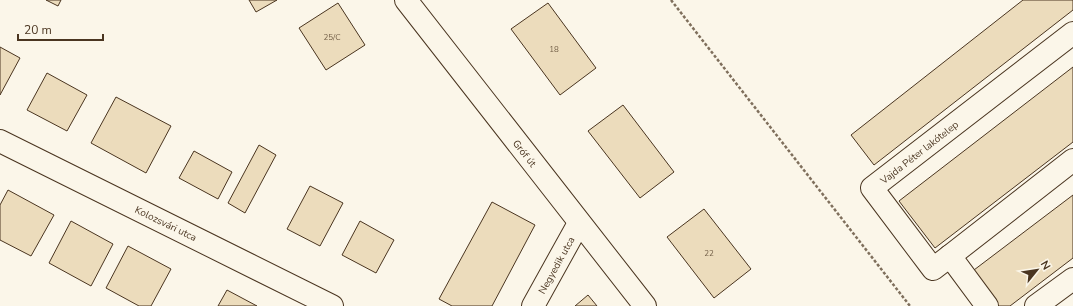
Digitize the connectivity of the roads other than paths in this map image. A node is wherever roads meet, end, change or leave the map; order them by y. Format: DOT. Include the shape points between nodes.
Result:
graph roads {
  1 [pos="406,0"];
  2 [pos="1073,33"];
  3 [pos="0,141"];
  4 [pos="1073,160"];
  5 [pos="579,224"];
  6 [pos="950,256"];
  7 [pos="1073,279"];
  8 [pos="332,306"];
  9 [pos="533,306"];
  10 [pos="645,306"];
  11 [pos="987,306"];
  12 [pos="1036,306"];
  1 -- 5 [label="street, Gróf út"];
  2 -- 6 [label="street, Vajda Péter lakótelep" via="872,188 933,269"];
  3 -- 8 [label="street, Kolozsvári utca"];
  4 -- 6 [label="street, Vajda Péter lakótelep"];
  5 -- 9 [label="street, Negyedik utca"];
  5 -- 10 [label="street, Gróf út"];
  6 -- 11 [label="street"];
  7 -- 12 [label="street"];
}
